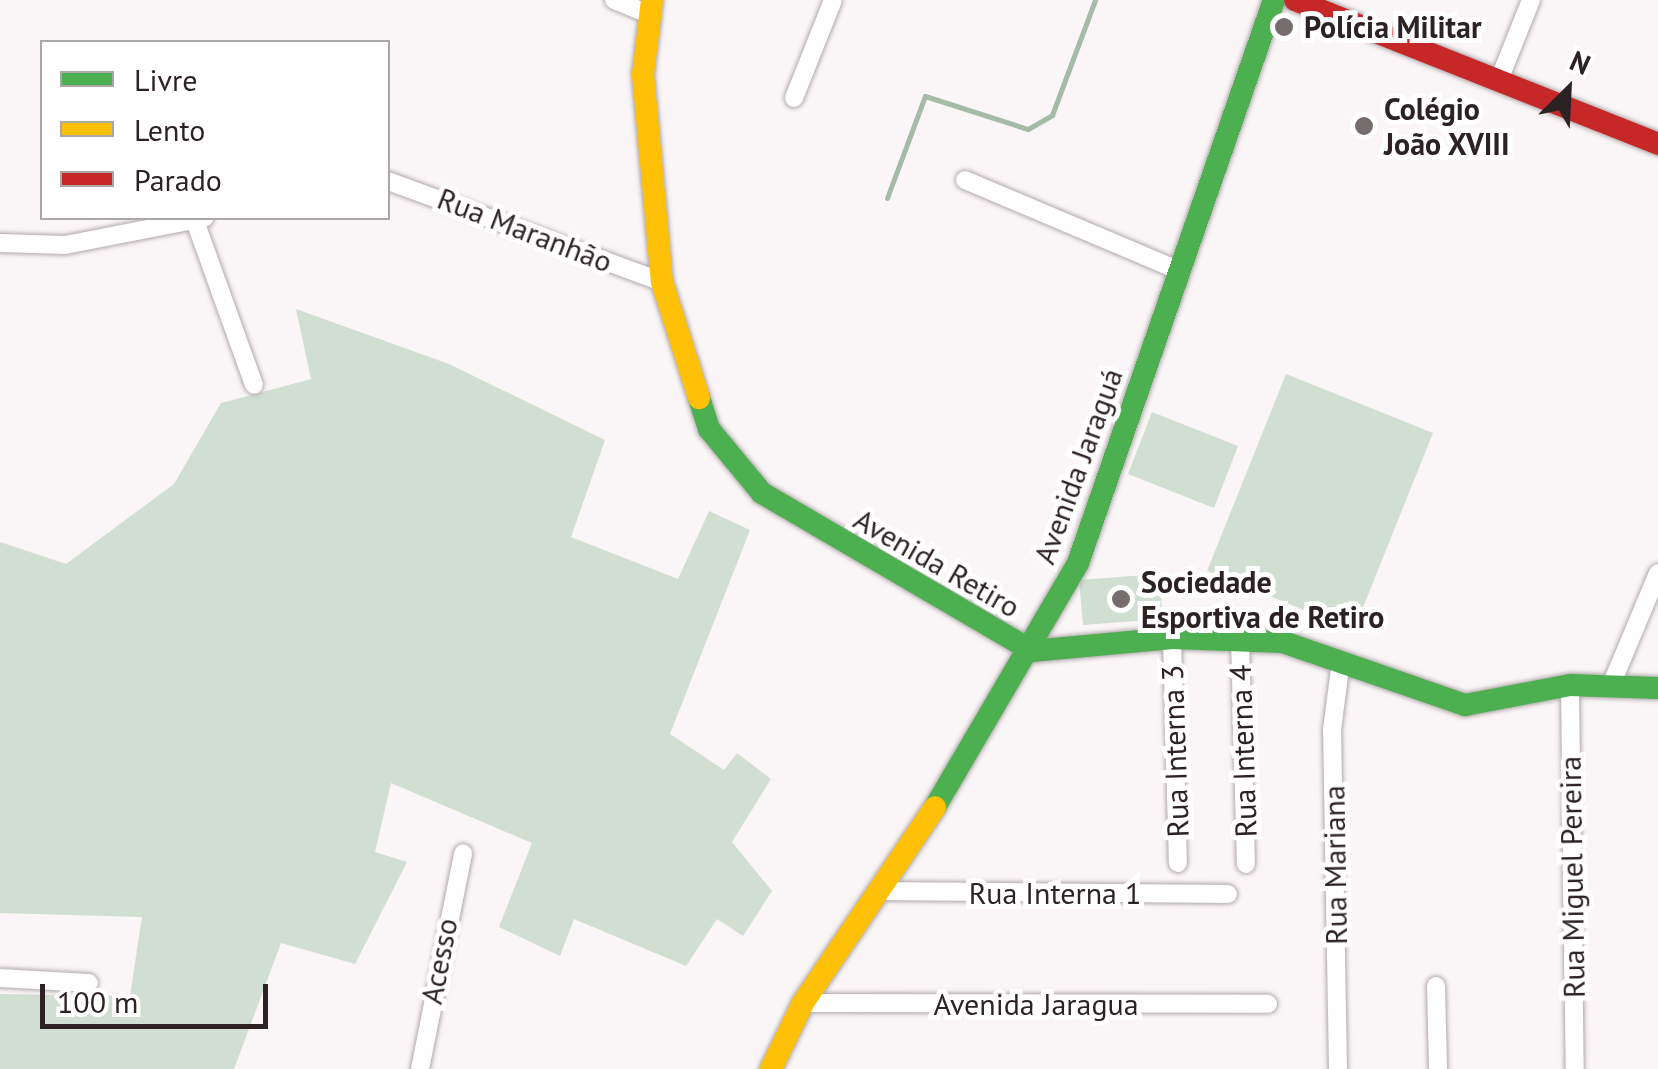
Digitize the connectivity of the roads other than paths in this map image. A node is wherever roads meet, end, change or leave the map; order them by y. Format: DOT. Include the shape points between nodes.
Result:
graph roads {
  1 [pos="614,0"];
  2 [pos="832,0"];
  3 [pos="1274,0"];
  4 [pos="1295,0"];
  5 [pos="1530,0"];
  6 [pos="650,7"];
  7 [pos="1499,80"];
  8 [pos="794,98"];
  9 [pos="1658,144"];
  10 [pos="965,180"];
  11 [pos="390,183"];
  12 [pos="194,220"];
  13 [pos="199,220"];
  14 [pos="0,243"];
  15 [pos="1180,270"];
  16 [pos="662,282"];
  17 [pos="254,385"];
  18 [pos="1658,573"];
  19 [pos="1172,638"];
  20 [pos="1240,638"];
  21 [pos="1032,651"];
  22 [pos="1341,662"];
  23 [pos="1612,682"];
  24 [pos="1570,685"];
  25 [pos="1658,688"];
  26 [pos="463,853"];
  27 [pos="1178,863"];
  28 [pos="1246,864"];
  29 [pos="882,892"];
  30 [pos="1228,894"];
  31 [pos="0,978"];
  32 [pos="89,983"];
  33 [pos="1436,986"];
  34 [pos="804,1003"];
  35 [pos="1268,1004"];
  36 [pos="420,1069"];
  37 [pos="771,1069"];
  38 [pos="1338,1069"];
  39 [pos="1438,1069"];
  40 [pos="1575,1069"];
  1 -- 6 [label="street"];
  2 -- 8 [label="street"];
  3 -- 15 [label="street, Avenida Jaraguá"];
  4 -- 7 [label="street"];
  5 -- 7 [label="street"];
  6 -- 16 [label="street, Avenida Retiro" via="648,183"];
  7 -- 9 [label="street"];
  10 -- 15 [label="street"];
  11 -- 16 [label="street, Rua Maranhão"];
  12 -- 14 [label="street" via="65,245"];
  13 -- 17 [label="street"];
  15 -- 21 [label="street, Avenida Jaraguá" via="1078,562"];
  16 -- 21 [label="street, Avenida Retiro" via="709,429 738,470 848,547"];
  18 -- 23 [label="street"];
  19 -- 20 [label="street, Avenida Retiro"];
  19 -- 21 [label="street, Avenida Retiro"];
  19 -- 27 [label="street, Rua Interna 3"];
  20 -- 22 [label="street, Avenida Retiro"];
  20 -- 28 [label="street, Rua Interna 4"];
  21 -- 29 [label="street, Avenida Jaraguá"];
  22 -- 24 [label="street, Avenida Retiro" via="1446,704"];
  22 -- 38 [label="street, Rua Mariana" via="1332,730"];
  23 -- 24 [label="street, Avenida Retiro"];
  23 -- 25 [label="street, Avenida Retiro"];
  24 -- 40 [label="street, Rua Miguel Pereira"];
  26 -- 36 [label="street, Acesso"];
  29 -- 30 [label="street, Rua Interna 1"];
  29 -- 34 [label="street, Avenida Jaraguá"];
  31 -- 32 [label="street"];
  33 -- 39 [label="street"];
  34 -- 35 [label="street, Avenida Jaragua"];
  34 -- 37 [label="street, Avenida Jaraguá"];
}
